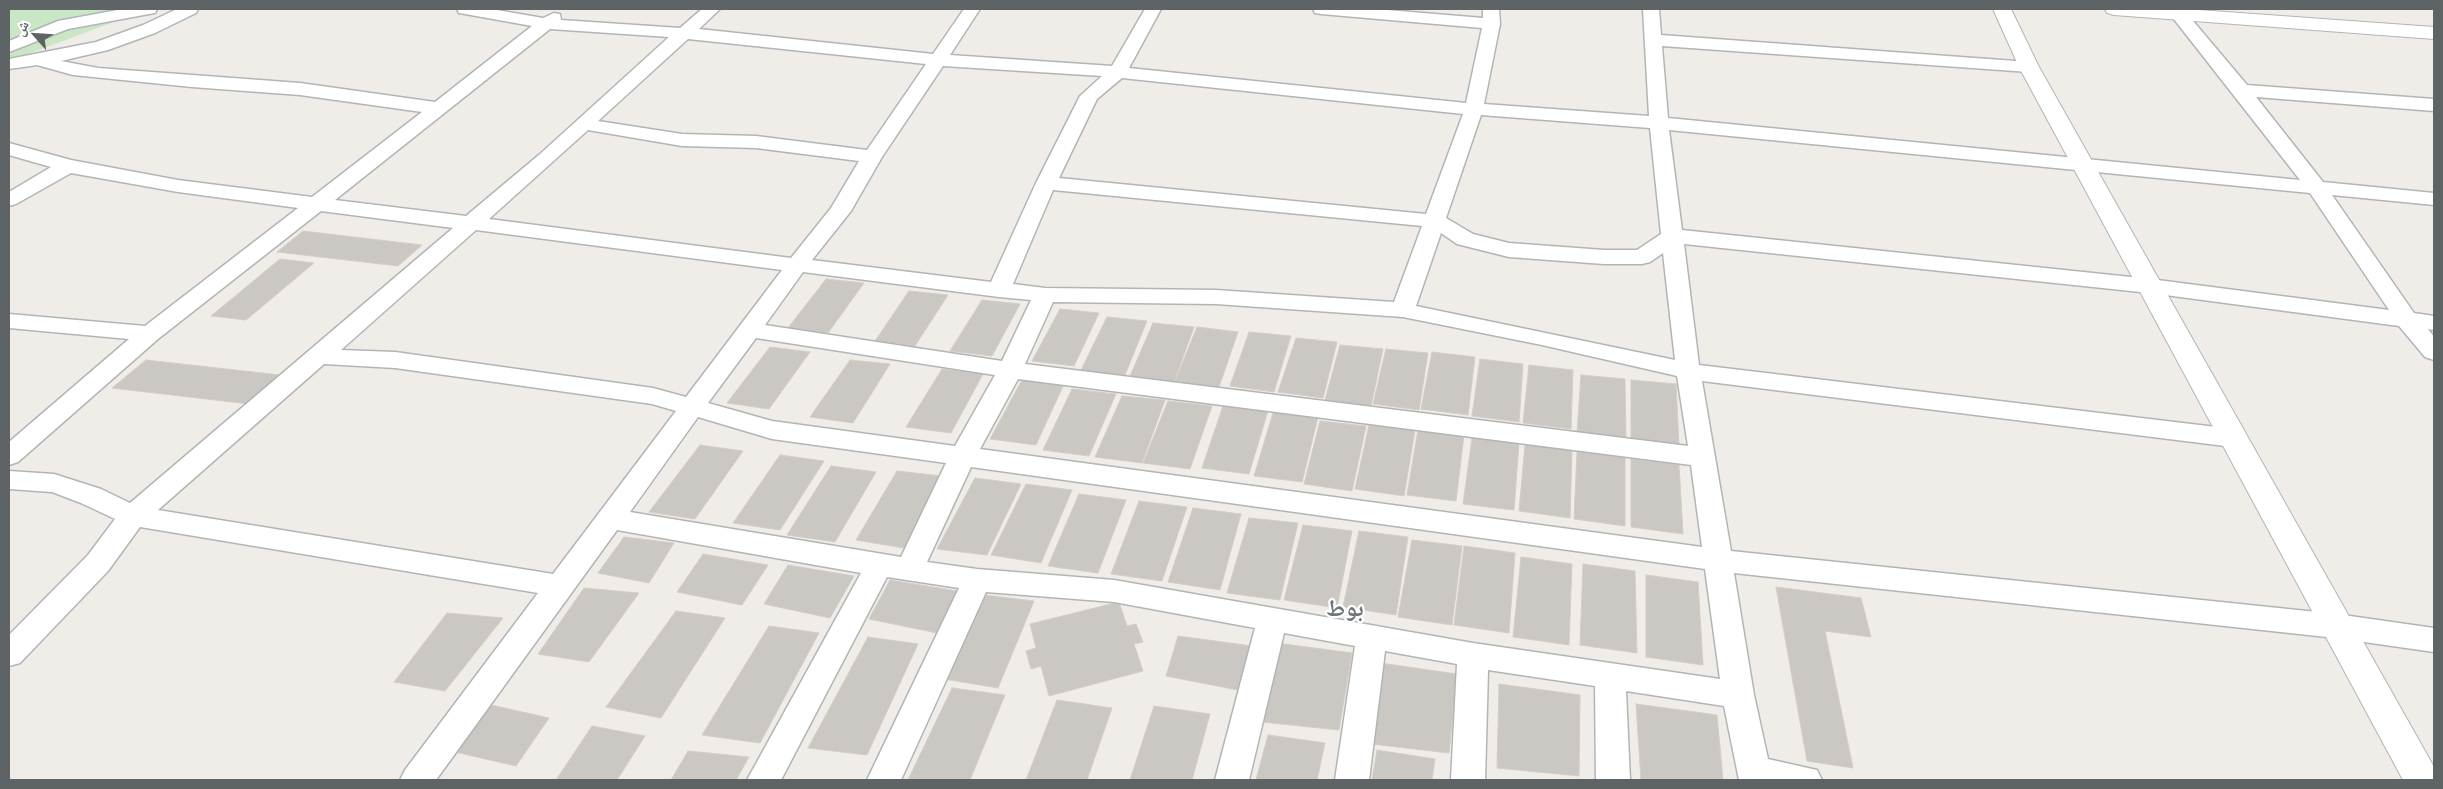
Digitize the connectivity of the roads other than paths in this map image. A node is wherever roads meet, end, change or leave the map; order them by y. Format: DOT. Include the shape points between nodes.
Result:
graph roads {
  1 [pos="71,9"];
  2 [pos="149,9"];
  3 [pos="190,9"];
  4 [pos="465,9"];
  5 [pos="566,9"];
  6 [pos="712,9"];
  7 [pos="972,9"];
  8 [pos="1153,9"];
  9 [pos="1321,9"];
  10 [pos="1651,9"];
  11 [pos="2002,9"];
  12 [pos="2114,9"];
  13 [pos="2175,11"];
  14 [pos="1491,16"];
  15 [pos="547,24"];
  16 [pos="685,33"];
  17 [pos="2434,33"];
  18 [pos="40,34"];
  19 [pos="1655,40"];
  20 [pos="9,47"];
  21 [pos="42,60"];
  22 [pos="940,60"];
  23 [pos="9,64"];
  24 [pos="2029,67"];
  25 [pos="1118,72"];
  26 [pos="2241,90"];
  27 [pos="2434,105"];
  28 [pos="437,108"];
  29 [pos="1474,109"];
  30 [pos="1659,123"];
  31 [pos="584,124"];
  32 [pos="9,149"];
  33 [pos="872,157"];
  34 [pos="2083,164"];
  35 [pos="68,166"];
  36 [pos="1046,183"];
  37 [pos="2316,187"];
  38 [pos="2434,199"];
  39 [pos="9,200"];
  40 [pos="315,205"];
  41 [pos="1436,221"];
  42 [pos="471,223"];
  43 [pos="1673,236"];
  44 [pos="797,265"];
  45 [pos="2150,286"];
  46 [pos="999,290"];
  47 [pos="1045,295"];
  48 [pos="1403,310"];
  49 [pos="9,321"];
  50 [pos="2408,321"];
  51 [pos="2434,323"];
  52 [pos="751,330"];
  53 [pos="150,334"];
  54 [pos="2434,352"];
  55 [pos="317,356"];
  56 [pos="1010,370"];
  57 [pos="1688,371"];
  58 [pos="694,406"];
  59 [pos="2233,438"];
  60 [pos="9,456"];
  61 [pos="1704,457"];
  62 [pos="962,458"];
  63 [pos="9,480"];
  64 [pos="133,516"];
  65 [pos="609,519"];
  66 [pos="1717,560"];
  67 [pos="879,566"];
  68 [pos="909,570"];
  69 [pos="977,580"];
  70 [pos="560,586"];
  71 [pos="1272,618"];
  72 [pos="2336,626"];
  73 [pos="1372,636"];
  74 [pos="2434,640"];
  75 [pos="9,654"];
  76 [pos="1473,655"];
  77 [pos="1610,677"];
  78 [pos="1738,695"];
  79 [pos="1755,776"];
  80 [pos="417,780"];
  81 [pos="764,780"];
  82 [pos="884,780"];
  83 [pos="1232,780"];
  84 [pos="1352,780"];
  85 [pos="1468,780"];
  86 [pos="1613,780"];
  87 [pos="1805,780"];
  88 [pos="2422,780"];
  1 -- 18 [label="street"];
  2 -- 18 [label="street" via="94,18"];
  3 -- 21 [label="street" via="149,29 102,46"];
  4 -- 15 [label="street"];
  5 -- 15 [label="street"];
  6 -- 16 [label="street"];
  7 -- 22 [label="street"];
  8 -- 25 [label="street"];
  9 -- 14 [label="street"];
  10 -- 19 [label="street"];
  11 -- 24 [label="street"];
  12 -- 13 [label="street"];
  13 -- 17 [label="street"];
  13 -- 26 [label="street"];
  14 -- 29 [label="street"];
  15 -- 16 [label="street"];
  15 -- 28 [label="street"];
  16 -- 22 [label="street"];
  16 -- 31 [label="street"];
  18 -- 20 [label="street"];
  19 -- 24 [label="street"];
  19 -- 30 [label="street"];
  21 -- 23 [label="street"];
  21 -- 28 [label="street" via="90,72 300,88"];
  22 -- 25 [label="street"];
  22 -- 33 [label="street"];
  24 -- 34 [label="street"];
  25 -- 29 [label="street"];
  25 -- 36 [label="street" via="1090,96"];
  26 -- 27 [label="street"];
  26 -- 37 [label="street"];
  28 -- 40 [label="street"];
  29 -- 30 [label="street"];
  29 -- 41 [label="street"];
  30 -- 34 [label="street"];
  30 -- 43 [label="street"];
  31 -- 33 [label="street" via="682,140 756,142"];
  31 -- 42 [label="street"];
  32 -- 35 [label="street"];
  33 -- 44 [label="street" via="840,211"];
  34 -- 37 [label="street"];
  34 -- 45 [label="street"];
  35 -- 39 [label="street"];
  35 -- 40 [label="street" via="178,186"];
  36 -- 41 [label="street"];
  36 -- 46 [label="street"];
  37 -- 38 [label="street"];
  37 -- 50 [label="street"];
  40 -- 42 [label="street"];
  40 -- 53 [label="street"];
  41 -- 43 [label="street" via="1464,239 1509,250 1642,257"];
  41 -- 48 [label="street"];
  42 -- 44 [label="street"];
  42 -- 55 [label="street"];
  43 -- 45 [label="street"];
  43 -- 57 [label="street"];
  44 -- 46 [label="street"];
  44 -- 52 [label="street"];
  45 -- 50 [label="street"];
  45 -- 59 [label="street"];
  46 -- 47 [label="street"];
  47 -- 48 [label="street" via="1216,297"];
  47 -- 56 [label="street"];
  48 -- 57 [label="street"];
  49 -- 53 [label="street"];
  50 -- 51 [label="street"];
  50 -- 54 [label="street"];
  52 -- 56 [label="street"];
  52 -- 58 [label="street"];
  53 -- 60 [label="street"];
  55 -- 58 [label="street" via="394,360 653,396"];
  55 -- 64 [label="street"];
  56 -- 61 [label="street"];
  56 -- 62 [label="street"];
  57 -- 59 [label="street"];
  57 -- 61 [label="street"];
  58 -- 62 [label="street" via="772,430"];
  58 -- 65 [label="street"];
  59 -- 72 [label="street"];
  61 -- 66 [label="street"];
  62 -- 66 [label="street"];
  62 -- 68 [label="street"];
  63 -- 64 [label="street" via="54,483"];
  64 -- 70 [label="street"];
  64 -- 75 [label="street" via="98,563"];
  65 -- 67 [label="street"];
  65 -- 70 [label="street"];
  66 -- 72 [label="street"];
  66 -- 78 [label="street"];
  67 -- 68 [label="street"];
  67 -- 81 [label="street"];
  68 -- 69 [label="street"];
  69 -- 71 [label="street" via="1114,590"];
  69 -- 82 [label="street"];
  70 -- 80 [label="street"];
  71 -- 73 [label="street"];
  71 -- 83 [label="street"];
  72 -- 74 [label="street"];
  72 -- 88 [label="street"];
  73 -- 76 [label="street"];
  73 -- 84 [label="street"];
  76 -- 77 [label="street"];
  76 -- 85 [label="street"];
  77 -- 78 [label="street"];
  77 -- 86 [label="street"];
  78 -- 79 [label="street"];
  79 -- 87 [label="street"];
}
